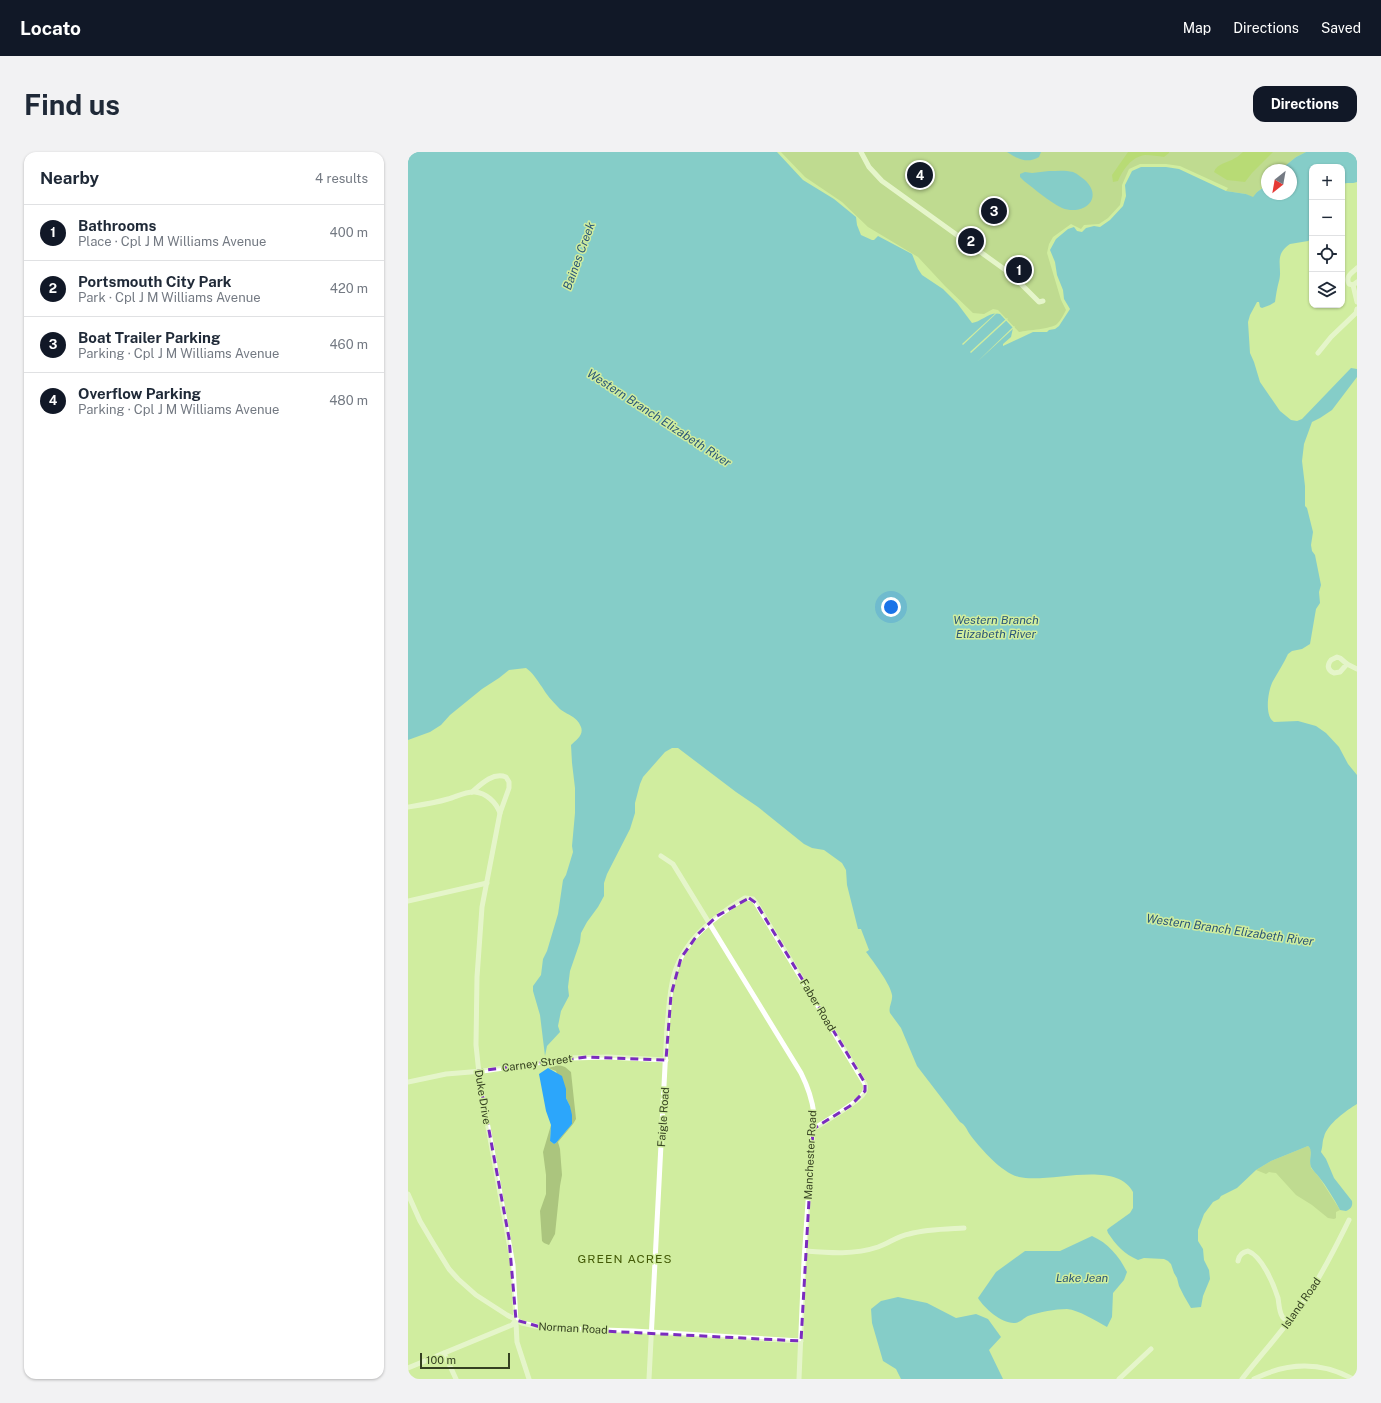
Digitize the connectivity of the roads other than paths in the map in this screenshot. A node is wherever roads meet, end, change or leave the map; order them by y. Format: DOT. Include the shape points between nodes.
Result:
graph roads {
  1 [pos="861,152"];
  2 [pos="1357,268"];
  3 [pos="1355,284"];
  4 [pos="1043,301"];
  5 [pos="1357,302"];
  6 [pos="1357,309"];
  7 [pos="1318,353"];
  8 [pos="1347,664"];
  9 [pos="1357,669"];
  10 [pos="472,792"];
  11 [pos="408,807"];
  12 [pos="500,813"];
  13 [pos="661,856"];
  14 [pos="486,883"];
  15 [pos="408,901"];
  16 [pos="756,903"];
  17 [pos="709,923"];
  18 [pos="666,1060"];
  19 [pos="478,1071"];
  20 [pos="408,1082"];
  21 [pos="813,1129"];
  22 [pos="408,1194"];
  23 [pos="1349,1220"];
  24 [pos="964,1228"];
  25 [pos="805,1251"];
  26 [pos="1238,1261"];
  27 [pos="516,1320"];
  28 [pos="1289,1321"];
  29 [pos="652,1333"];
  30 [pos="801,1341"];
  31 [pos="1151,1349"];
  32 [pos="444,1352"];
  33 [pos="408,1368"];
  34 [pos="456,1379"];
  35 [pos="529,1379"];
  36 [pos="649,1379"];
  37 [pos="800,1379"];
  38 [pos="1119,1379"];
  39 [pos="1242,1379"];
  40 [pos="1254,1379"];
  41 [pos="1353,1379"];
  1 -- 4 [label="street" via="869,167 882,181 1011,274 1039,302"];
  2 -- 3 [label="street" via="1348,278 1349,284"];
  3 -- 5 [label="street"];
  6 -- 7 [label="street"];
  8 -- 9 [label="street"];
  10 -- 11 [label="street, Duke Drive"];
  10 -- 12 [label="street" via="490,799"];
  10 -- 12 [label="street, Duke Drive" via="498,775 506,777 509,788"];
  12 -- 14 [label="street, Duke Drive"];
  13 -- 17 [label="street, Manchester Road" via="673,864"];
  14 -- 15 [label="street"];
  14 -- 19 [label="street, Duke Drive" via="477,977"];
  16 -- 17 [label="street, Faigle Road" via="745,898"];
  16 -- 21 [label="street, Faber Road" via="865,1083 864,1095"];
  17 -- 18 [label="street, Faigle Road" via="689,945 676,967 670,995"];
  17 -- 21 [label="street, Manchester Road" via="808,1087 813,1104"];
  18 -- 19 [label="street, Carney Street" via="587,1057"];
  18 -- 29 [label="street, Faigle Road"];
  19 -- 20 [label="street, Carney Street" via="446,1074"];
  19 -- 27 [label="street, Duke Drive" via="509,1238"];
  21 -- 25 [label="street, Manchester Road"];
  22 -- 27 [label="street, Norman Road" via="420,1221 449,1269 476,1295"];
  23 -- 28 [label="street, Island Road" via="1325,1268"];
  24 -- 25 [label="street" via="909,1234 879,1246 844,1254"];
  25 -- 30 [label="street, Manchester Road"];
  26 -- 28 [label="street" via="1240,1255 1248,1251 1261,1262 1276,1292 1281,1314"];
  27 -- 29 [label="street, Norman Road" via="544,1328"];
  27 -- 32 [label="street" via="512,1325"];
  27 -- 35 [label="street, Duke Drive" via="517,1342"];
  28 -- 39 [label="street, Island Road"];
  29 -- 30 [label="street, Norman Road"];
  29 -- 36 [label="street, Faigle Road"];
  30 -- 37 [label="street, Manchester Road"];
  31 -- 38 [label="street"];
  32 -- 33 [label="street"];
  32 -- 34 [label="street"];
  40 -- 41 [label="street" via="1281,1368 1303,1365 1334,1370"];
}
